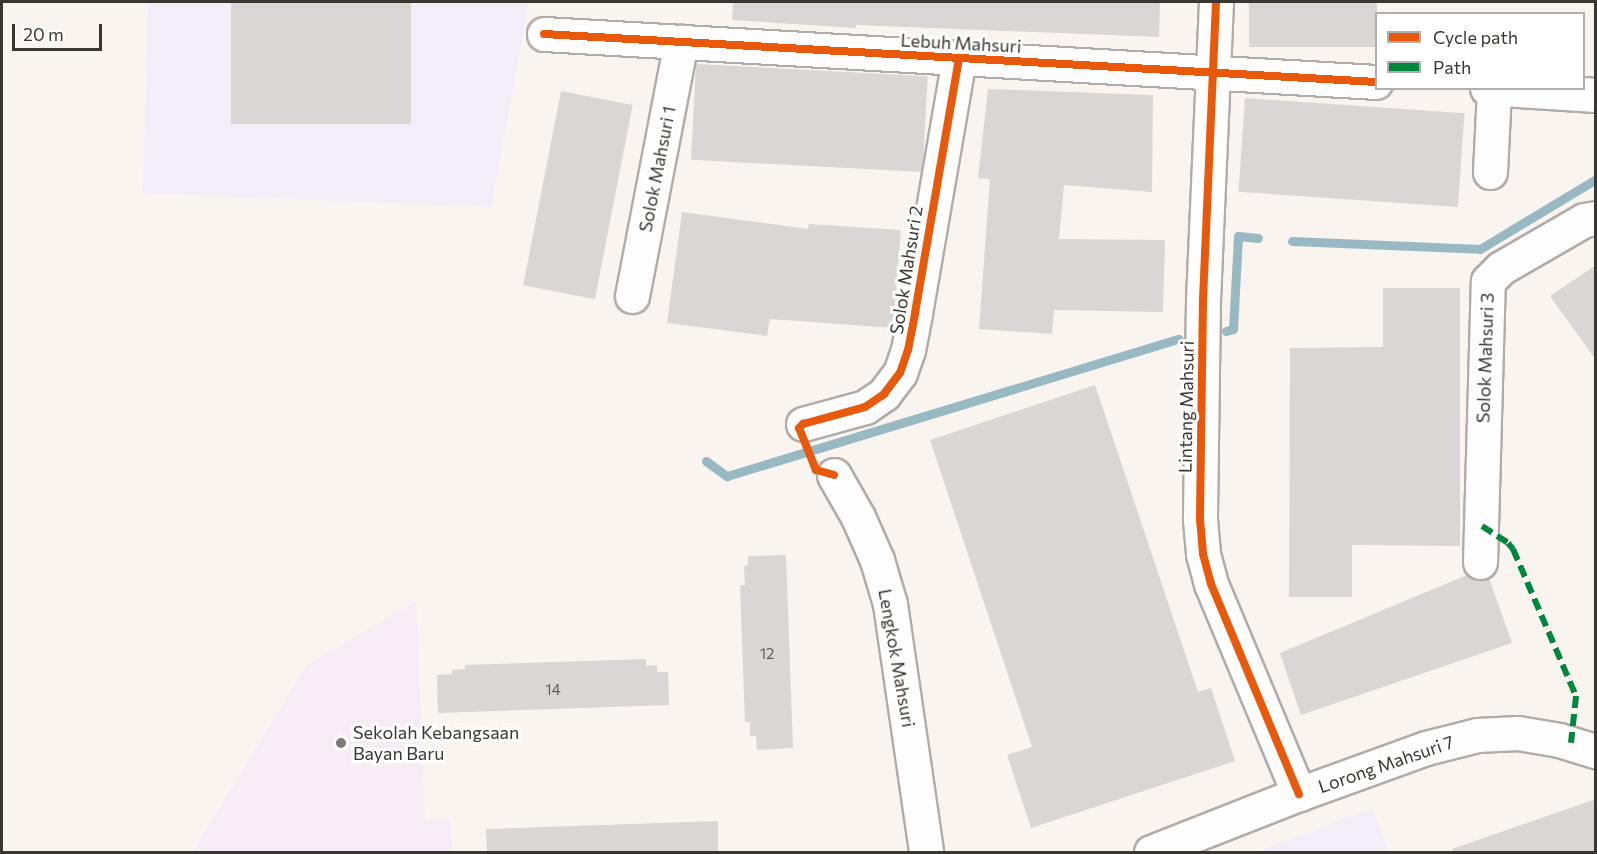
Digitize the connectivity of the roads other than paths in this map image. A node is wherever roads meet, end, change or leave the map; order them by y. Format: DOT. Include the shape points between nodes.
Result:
graph roads {
  1 [pos="1216,2"];
  2 [pos="544,34"];
  3 [pos="681,42"];
  4 [pos="959,58"];
  5 [pos="1213,72"];
  6 [pos="1375,82"];
  7 [pos="1494,90"];
  8 [pos="1511,90"];
  9 [pos="1596,95"];
  10 [pos="1490,172"];
  11 [pos="1596,219"];
  12 [pos="632,296"];
  13 [pos="803,424"];
  14 [pos="834,475"];
  15 [pos="1480,562"];
  16 [pos="1596,751"];
  17 [pos="1299,794"];
  18 [pos="926,852"];
  19 [pos="1151,852"];
  1 -- 5 [label="street, Lintang Mahsuri"];
  2 -- 3 [label="street, Lebuh Mahsuri"];
  3 -- 4 [label="street, Lebuh Mahsuri"];
  3 -- 12 [label="street, Solok Mahsuri 1"];
  4 -- 5 [label="street, Lebuh Mahsuri"];
  4 -- 13 [label="street, Solok Mahsuri 2" via="915,313 900,373 884,394 865,407"];
  5 -- 6 [label="street, Lebuh Mahsuri"];
  5 -- 17 [label="street, Lintang Mahsuri" via="1203,300 1203,554 1211,584"];
  7 -- 10 [label="street"];
  8 -- 9 [label="street"];
  11 -- 15 [label="street, Solok Mahsuri 3" via="1584,220 1501,268 1488,282"];
  14 -- 18 [label="street, Lengkok Mahsuri" via="877,560 890,604"];
  16 -- 17 [label="street, Lorong Mahsuri 7" via="1518,733 1477,735 1426,748"];
  17 -- 19 [label="street, Lorong Mahsuri 7"];
}
